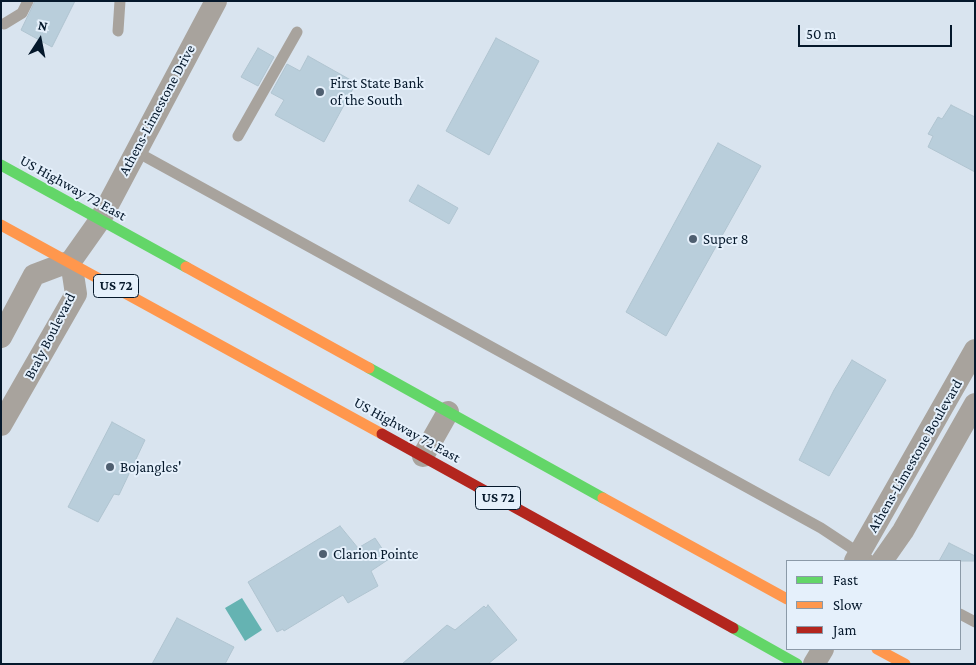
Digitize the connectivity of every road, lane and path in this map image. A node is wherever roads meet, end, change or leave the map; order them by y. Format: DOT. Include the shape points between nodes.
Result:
graph roads {
  1 [pos="28,1"];
  2 [pos="120,1"];
  3 [pos="216,1"];
  4 [pos="4,24"];
  5 [pos="118,31"];
  6 [pos="297,32"];
  7 [pos="238,136"];
  8 [pos="135,151"];
  9 [pos="1,165"];
  10 [pos="100,220"];
  11 [pos="1,226"];
  12 [pos="71,262"];
  13 [pos="1,337"];
  14 [pos="975,350"];
  15 [pos="975,404"];
  16 [pos="448,412"];
  17 [pos="1,425"];
  18 [pos="423,456"];
  19 [pos="862,559"];
  20 [pos="883,560"];
  21 [pos="786,598"];
  22 [pos="961,615"];
  23 [pos="975,622"];
  24 [pos="822,650"];
  25 [pos="879,650"];
  26 [pos="894,650"];
  27 [pos="797,664"];
  28 [pos="814,664"];
  29 [pos="904,664"];
  1 -- 4 [label="lane" via="22,13"];
  2 -- 5 [label="lane"];
  3 -- 8 [label="street, Athens-Limestone Drive"];
  6 -- 7 [label="lane"];
  8 -- 10 [label="street, Athens-Limestone Drive"];
  8 -- 19 [label="lane" via="821,528"];
  9 -- 10 [label="highway, US Highway 72 East"];
  10 -- 12 [label="street, Athens-Limestone Drive"];
  10 -- 16 [label="highway, US Highway 72 East"];
  11 -- 12 [label="highway, US Highway 72 East / US 72"];
  12 -- 13 [label="street" via="34,275"];
  12 -- 17 [label="street, Braly Boulevard" via="76,294"];
  12 -- 18 [label="highway, US Highway 72 East / US 72"];
  14 -- 19 [label="street, Athens-Limestone Boulevard"];
  15 -- 20 [label="street, Athens-Limestone Boulevard" via="903,531"];
  16 -- 18 [label="street"];
  16 -- 21 [label="highway, US Highway 72 East"];
  18 -- 27 [label="highway, US Highway 72 East / US 72"];
  22 -- 23 [label="lane"];
  24 -- 28 [label="street"];
  25 -- 29 [label="highway"];
  26 -- 29 [label="highway"];
}
